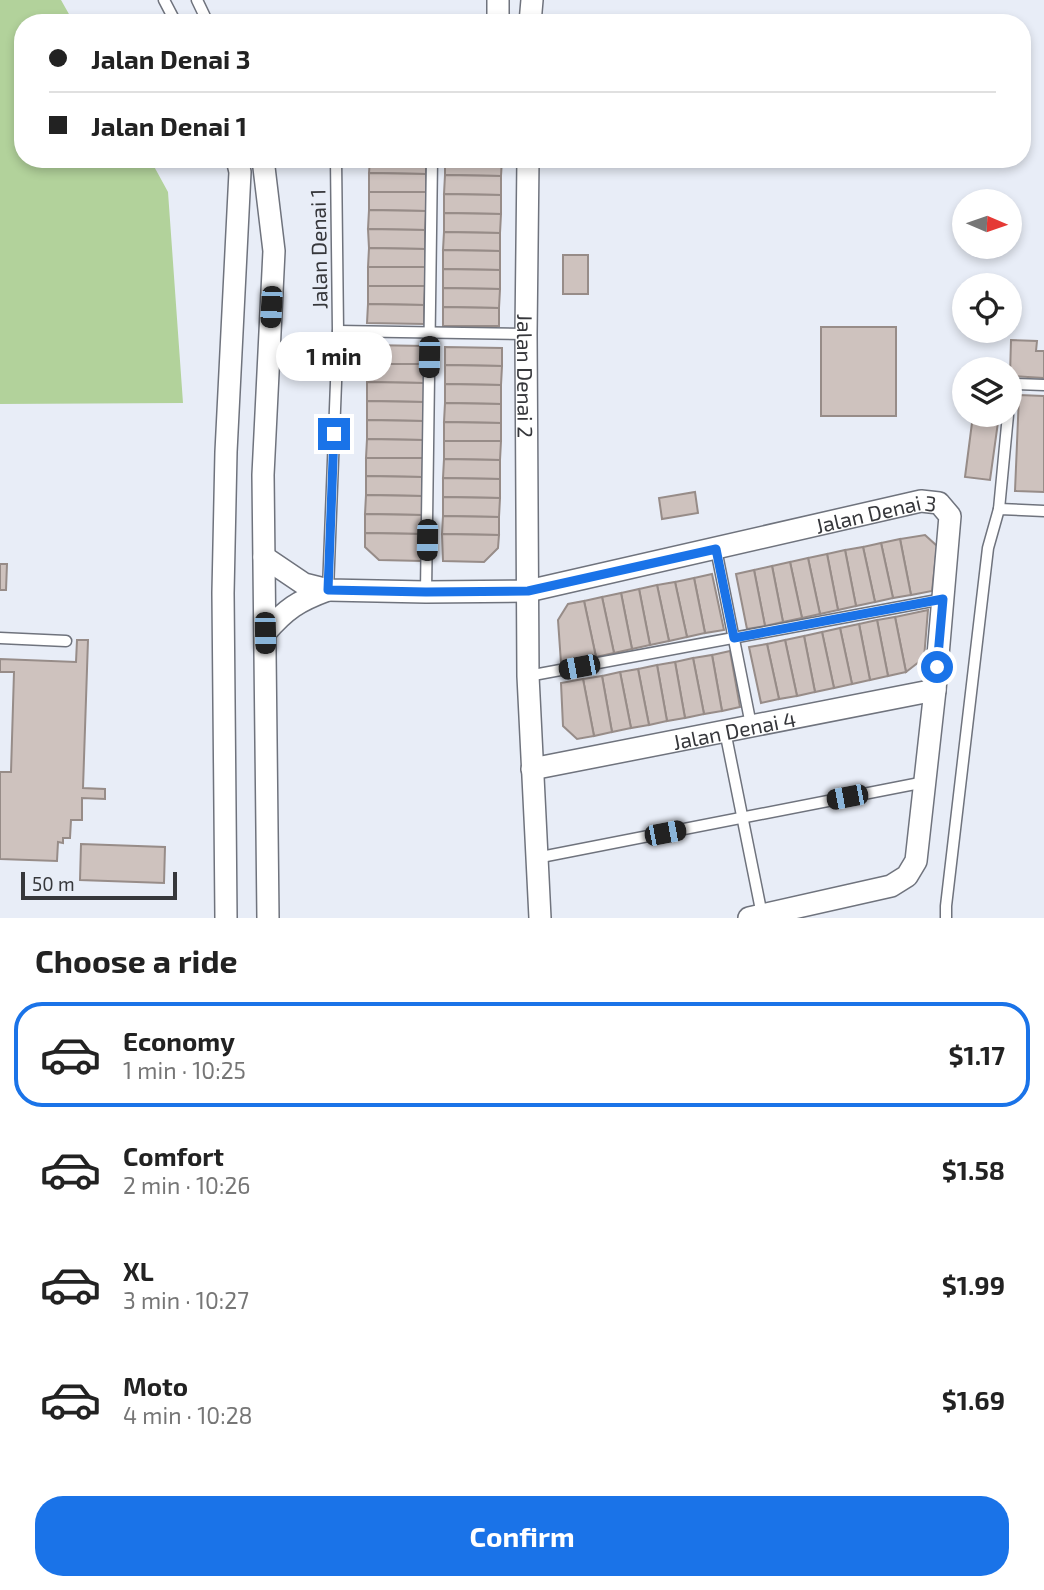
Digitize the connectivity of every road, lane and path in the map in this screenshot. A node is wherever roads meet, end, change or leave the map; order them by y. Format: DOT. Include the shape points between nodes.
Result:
graph roads {
  1 [pos="239,168"];
  2 [pos="263,168"];
  3 [pos="336,168"];
  4 [pos="432,168"];
  5 [pos="528,168"];
  6 [pos="338,331"];
  7 [pos="430,331"];
  8 [pos="526,334"];
  9 [pos="1022,384"];
  10 [pos="1044,385"];
  11 [pos="1006,427"];
  12 [pos="999,509"];
  13 [pos="1044,511"];
  14 [pos="716,549"];
  15 [pos="264,557"];
  16 [pos="328,590"];
  17 [pos="528,591"];
  18 [pos="426,592"];
  19 [pos="943,599"];
  20 [pos="265,633"];
  21 [pos="0,638"];
  22 [pos="734,638"];
  23 [pos="66,641"];
  24 [pos="528,676"];
  25 [pos="935,690"];
  26 [pos="751,725"];
  27 [pos="725,731"];
  28 [pos="532,769"];
  29 [pos="925,782"];
  30 [pos="742,818"];
  31 [pos="536,858"];
  32 [pos="755,917"];
  33 [pos="226,918"];
  34 [pos="268,918"];
  35 [pos="540,918"];
  36 [pos="946,918"];
  1 -- 33 [label="street" via="223,593"];
  2 -- 15 [label="street" via="274,251 263,475"];
  3 -- 6 [label="lane, Jalan Denai 1"];
  4 -- 7 [label="lane"];
  5 -- 8 [label="street, Jalan Denai 2"];
  6 -- 7 [label="lane"];
  6 -- 16 [label="lane, Jalan Denai 1"];
  7 -- 8 [label="lane"];
  7 -- 18 [label="lane"];
  8 -- 17 [label="street, Jalan Denai 2"];
  9 -- 10 [label="lane"];
  11 -- 12 [label="lane"];
  12 -- 13 [label="lane"];
  12 -- 36 [label="lane" via="988,548"];
  14 -- 17 [label="street, Jalan Denai 3"];
  14 -- 19 [label="street, Jalan Denai 3" via="921,501 939,503 950,516"];
  14 -- 22 [label="lane"];
  15 -- 16 [label="street" via="304,584"];
  15 -- 20 [label="street"];
  16 -- 18 [label="street, Jalan Denai 3"];
  16 -- 20 [label="street" via="284,612"];
  17 -- 18 [label="street, Jalan Denai 3"];
  17 -- 24 [label="street, Jalan Denai 2"];
  19 -- 22 [label="lane"];
  19 -- 25 [label="street, Jalan Denai 3"];
  20 -- 34 [label="street"];
  21 -- 23 [label="lane"];
  22 -- 24 [label="lane"];
  22 -- 26 [label="lane"];
  24 -- 28 [label="street, Jalan Denai 2"];
  25 -- 26 [label="street, Jalan Denai 4"];
  25 -- 29 [label="street, Jalan Denai 3"];
  26 -- 27 [label="street, Jalan Denai 4"];
  27 -- 28 [label="street, Jalan Denai 4"];
  27 -- 30 [label="lane"];
  28 -- 31 [label="street, Jalan Denai 2"];
  29 -- 30 [label="lane"];
  29 -- 32 [label="street, Jalan Denai 3" via="916,861 906,876 891,886"];
  30 -- 31 [label="lane"];
  30 -- 32 [label="lane"];
  31 -- 35 [label="street, Jalan Denai 2"];
}
